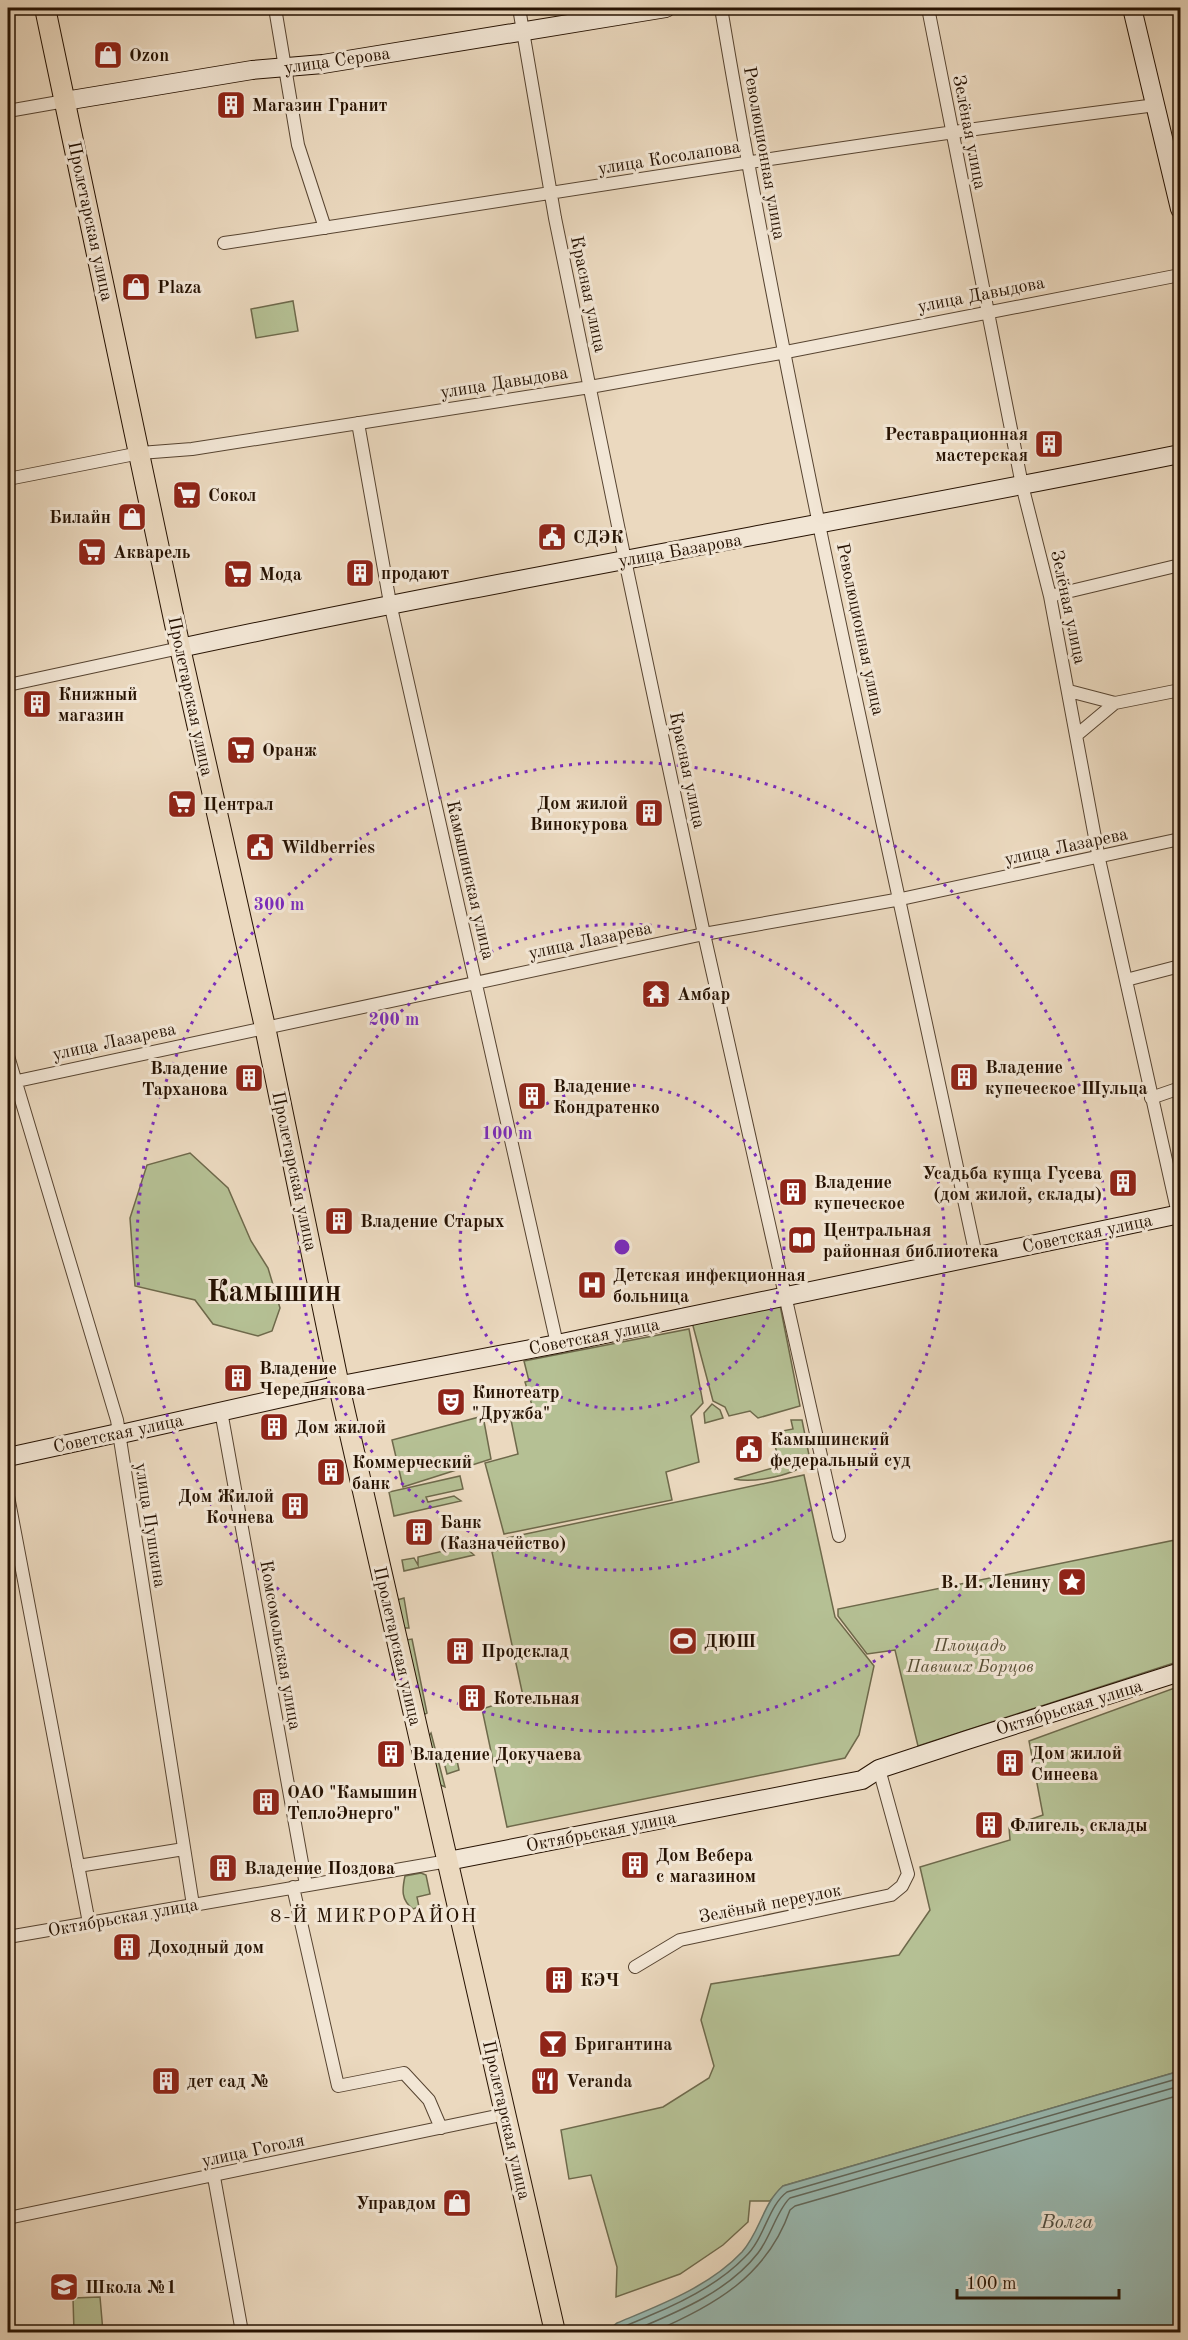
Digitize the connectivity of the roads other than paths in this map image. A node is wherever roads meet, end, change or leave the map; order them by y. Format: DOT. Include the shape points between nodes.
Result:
graph roads {
  1 [pos="45,8"];
  2 [pos="275,8"];
  3 [pos="519,8"];
  4 [pos="666,8"];
  5 [pos="721,8"];
  6 [pos="928,8"];
  7 [pos="1132,8"];
  8 [pos="620,11"];
  9 [pos="524,31"];
  10 [pos="284,67"];
  11 [pos="65,101"];
  12 [pos="1156,105"];
  13 [pos="8,111"];
  14 [pos="950,130"];
  15 [pos="747,162"];
  16 [pos="551,195"];
  17 [pos="1180,209"];
  18 [pos="325,228"];
  19 [pos="224,243"];
  20 [pos="1180,275"];
  21 [pos="987,311"];
  22 [pos="786,352"];
  23 [pos="590,387"];
  24 [pos="358,423"];
  25 [pos="140,453"];
  26 [pos="1180,454"];
  27 [pos="8,479"];
  28 [pos="1022,485"];
  29 [pos="820,524"];
  30 [pos="625,560"];
  31 [pos="1180,565"];
  32 [pos="1050,596"];
  33 [pos="390,603"];
  34 [pos="180,648"];
  35 [pos="8,685"];
  36 [pos="1180,690"];
  37 [pos="1069,691"];
  38 [pos="1115,703"];
  39 [pos="1078,734"];
  40 [pos="1180,839"];
  41 [pos="1099,859"];
  42 [pos="901,899"];
  43 [pos="704,934"];
  44 [pos="1180,966"];
  45 [pos="1126,980"];
  46 [pos="476,982"];
  47 [pos="265,1027"];
  48 [pos="8,1056"];
  49 [pos="11,1082"];
  50 [pos="1180,1088"];
  51 [pos="1151,1098"];
  52 [pos="1179,1214"];
  53 [pos="976,1256"];
  54 [pos="783,1297"];
  55 [pos="557,1344"];
  56 [pos="339,1386"];
  57 [pos="221,1411"];
  58 [pos="118,1433"];
  59 [pos="8,1456"];
  60 [pos="8,1496"];
  61 [pos="839,1536"];
  62 [pos="1180,1672"];
  63 [pos="879,1770"];
  64 [pos="184,1849"];
  65 [pos="448,1861"];
  66 [pos="78,1866"];
  67 [pos="299,1886"];
  68 [pos="193,1905"];
  69 [pos="89,1923"];
  70 [pos="8,1937"];
  71 [pos="635,1967"];
  72 [pos="506,2114"];
  73 [pos="441,2128"];
  74 [pos="214,2177"];
  75 [pos="8,2218"];
  76 [pos="242,2332"];
  77 [pos="555,2332"];
  1 -- 11 [label="main road, Пролетарская улица"];
  2 -- 10 [label="street"];
  3 -- 9 [label="street, Красная улица"];
  4 -- 8 [label="street, улица Серова"];
  5 -- 15 [label="street, Революционная улица"];
  6 -- 14 [label="street, Зелёная улица"];
  7 -- 12 [label="street"];
  8 -- 9 [label="street, улица Серова"];
  9 -- 10 [label="street, улица Серова"];
  9 -- 16 [label="street, Красная улица"];
  10 -- 11 [label="street, улица Серова"];
  10 -- 18 [label="street" via="298,145"];
  11 -- 13 [label="street, улица Серова"];
  11 -- 25 [label="main road, Пролетарская улица"];
  12 -- 14 [label="street, улица Косолапова"];
  12 -- 17 [label="street"];
  14 -- 15 [label="street, улица Косолапова"];
  14 -- 21 [label="street, Зелёная улица"];
  15 -- 16 [label="street, улица Косолапова"];
  15 -- 22 [label="street, Революционная улица"];
  16 -- 18 [label="street, улица Косолапова"];
  16 -- 23 [label="street, Красная улица"];
  18 -- 19 [label="street, улица Косолапова"];
  20 -- 21 [label="street, улица Давыдова"];
  21 -- 22 [label="street, улица Давыдова"];
  21 -- 28 [label="street, Зелёная улица"];
  22 -- 23 [label="street, улица Давыдова"];
  22 -- 29 [label="street, Революционная улица"];
  23 -- 24 [label="street, улица Давыдова"];
  23 -- 30 [label="street, Красная улица"];
  24 -- 25 [label="street, улица Давыдова" via="192,449"];
  24 -- 33 [label="street, Камышинская улица"];
  25 -- 27 [label="street, улица Давыдова"];
  25 -- 34 [label="main road, Пролетарская улица"];
  26 -- 28 [label="street, улица Базарова"];
  28 -- 29 [label="street, улица Базарова"];
  28 -- 32 [label="street, Зелёная улица"];
  29 -- 30 [label="street, улица Базарова"];
  29 -- 42 [label="street, Революционная улица"];
  30 -- 33 [label="street, улица Базарова"];
  30 -- 43 [label="street, Красная улица"];
  31 -- 32 [label="street"];
  32 -- 37 [label="street, Зелёная улица"];
  33 -- 34 [label="street, улица Базарова"];
  33 -- 46 [label="street, Камышинская улица"];
  34 -- 35 [label="street"];
  34 -- 47 [label="main road, Пролетарская улица"];
  36 -- 38 [label="street"];
  37 -- 38 [label="street"];
  37 -- 39 [label="street, Зелёная улица"];
  38 -- 39 [label="street"];
  39 -- 41 [label="street, Зелёная улица"];
  40 -- 41 [label="street, улица Лазарева"];
  41 -- 42 [label="street, улица Лазарева"];
  41 -- 45 [label="street, Зелёная улица"];
  42 -- 43 [label="street, улица Лазарева"];
  42 -- 53 [label="street, Революционная улица"];
  43 -- 46 [label="street, улица Лазарева"];
  43 -- 54 [label="street, Красная улица"];
  44 -- 45 [label="street"];
  45 -- 51 [label="street, Зелёная улица"];
  46 -- 47 [label="street, улица Лазарева"];
  46 -- 55 [label="street, Камышинская улица"];
  47 -- 49 [label="street, улица Лазарева"];
  47 -- 56 [label="main road, Пролетарская улица"];
  48 -- 49 [label="street, улица Пушкина"];
  49 -- 58 [label="street, улица Пушкина"];
  50 -- 51 [label="street"];
  51 -- 52 [label="street, Зелёная улица"];
  52 -- 53 [label="street, Советская улица"];
  53 -- 54 [label="street, Советская улица"];
  54 -- 55 [label="street, Советская улица"];
  54 -- 61 [label="street, Красная улица"];
  55 -- 56 [label="street, Советская улица"];
  56 -- 57 [label="street, Советская улица"];
  56 -- 65 [label="main road, Пролетарская улица"];
  57 -- 58 [label="street, Советская улица"];
  57 -- 67 [label="street, Комсомольская улица"];
  58 -- 59 [label="street, Советская улица"];
  58 -- 64 [label="street, улица Пушкина"];
  60 -- 66 [label="street"];
  62 -- 63 [label="street, Октябрьская улица"];
  63 -- 65 [label="street, Октябрьская улица" via="862,1780"];
  63 -- 71 [label="street, Зелёный переулок" via="908,1874 891,1895 680,1940"];
  64 -- 66 [label="street"];
  64 -- 68 [label="street, улица Пушкина"];
  65 -- 67 [label="street, Октябрьская улица"];
  65 -- 72 [label="main road, Пролетарская улица"];
  66 -- 69 [label="street"];
  67 -- 68 [label="street, Октябрьская улица"];
  67 -- 73 [label="street, Комсомольская улица" via="338,2086 404,2073 429,2100"];
  68 -- 69 [label="street, Октябрьская улица"];
  69 -- 70 [label="street, Октябрьская улица"];
  72 -- 73 [label="street, улица Гоголя"];
  72 -- 77 [label="main road, Пролетарская улица"];
  73 -- 74 [label="street, улица Гоголя"];
  74 -- 75 [label="street, улица Гоголя"];
  74 -- 76 [label="street"];
}
